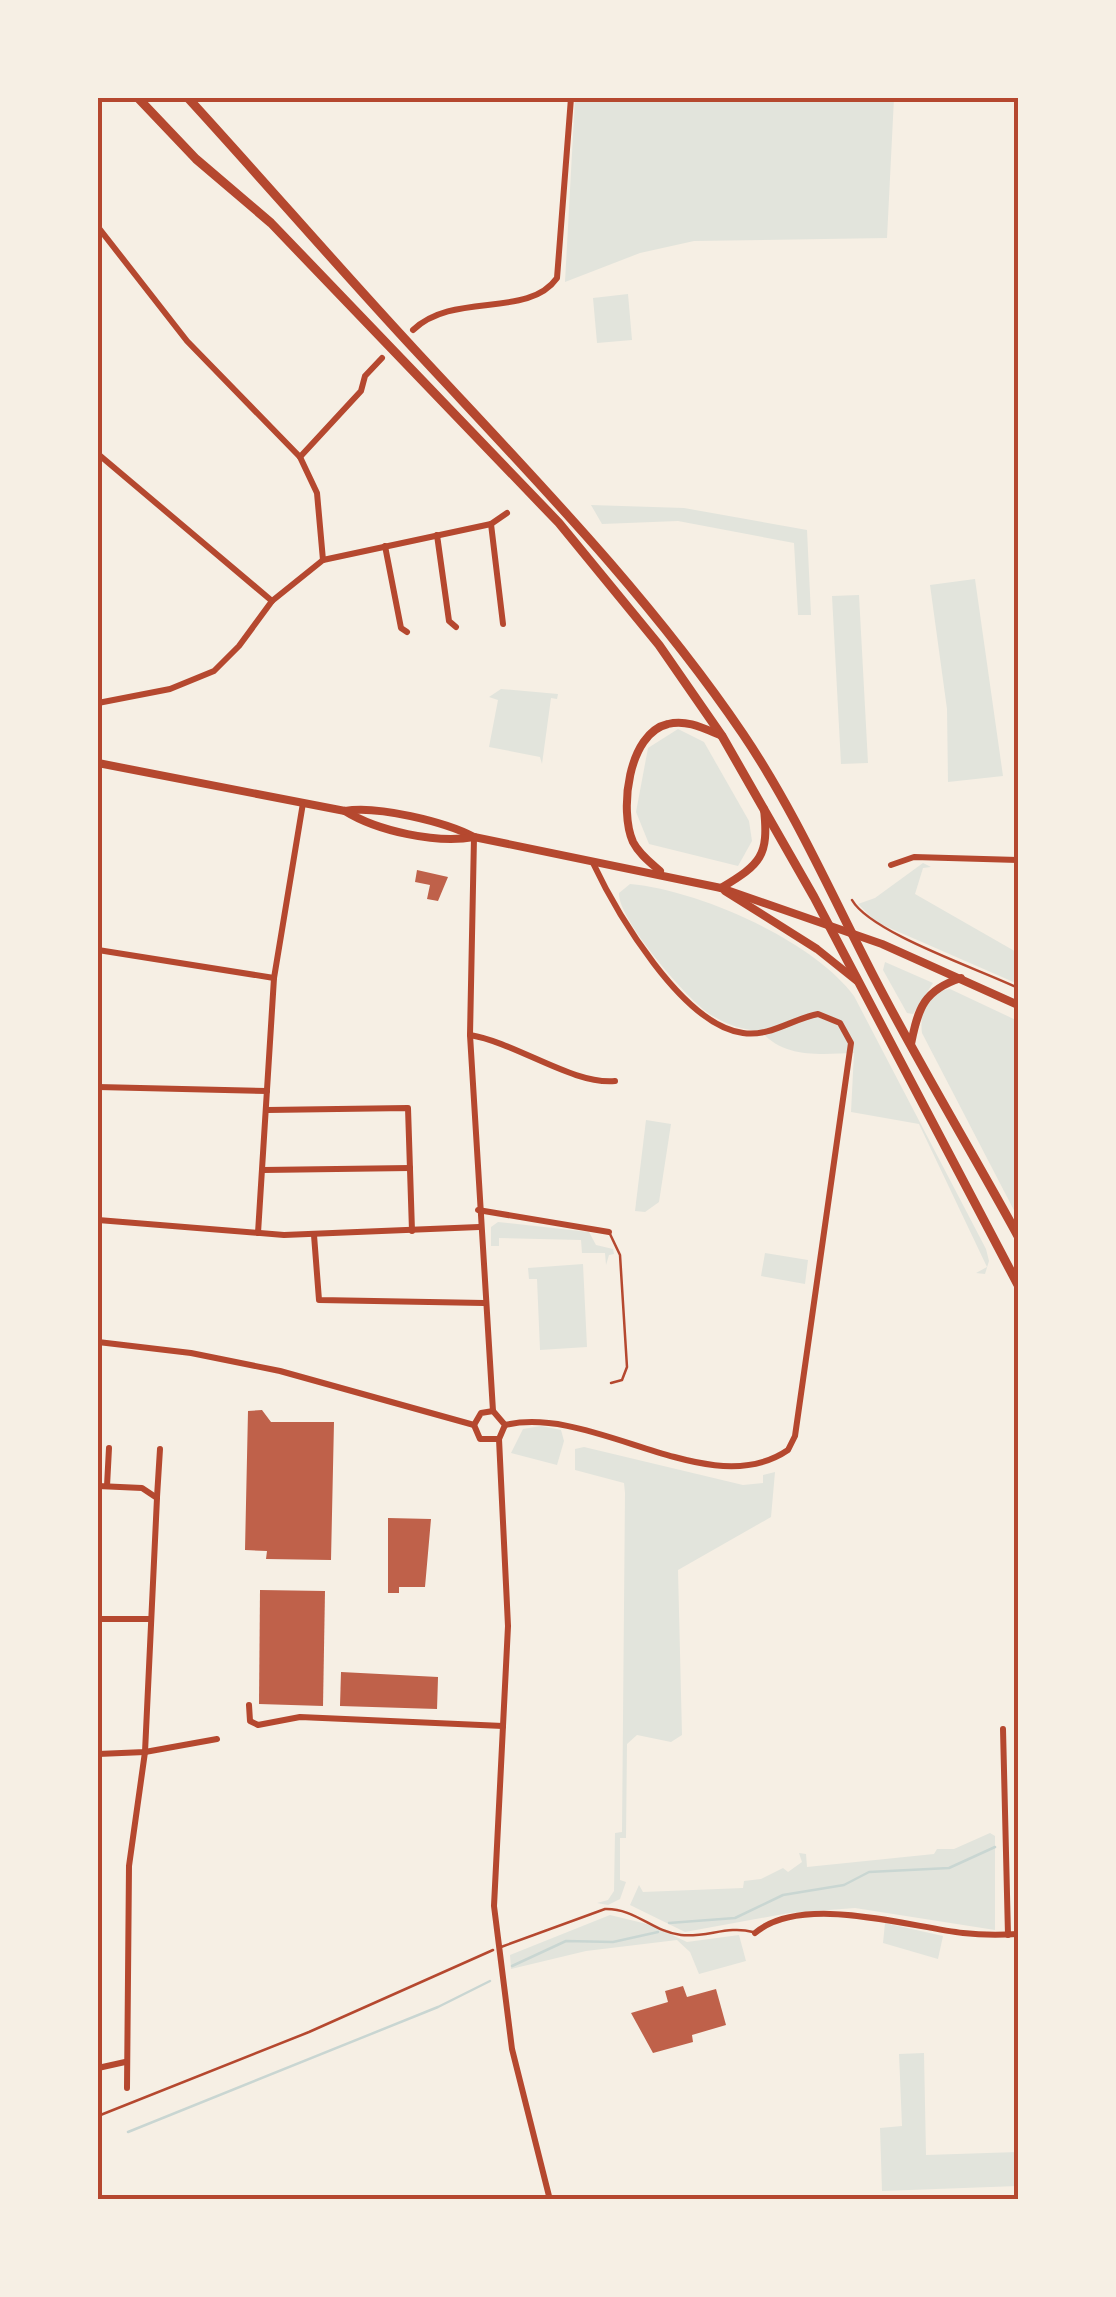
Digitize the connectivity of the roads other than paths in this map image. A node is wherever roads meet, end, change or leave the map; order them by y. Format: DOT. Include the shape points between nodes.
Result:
graph roads {
  1 [pos="138,98"];
  2 [pos="188,98"];
  3 [pos="571,98"];
  4 [pos="98,230"];
  5 [pos="413,330"];
  6 [pos="382,358"];
  7 [pos="98,454"];
  8 [pos="300,457"];
  9 [pos="507,513"];
  10 [pos="491,524"];
  11 [pos="438,535"];
  12 [pos="385,546"];
  13 [pos="322,560"];
  14 [pos="272,601"];
  15 [pos="503,624"];
  16 [pos="456,627"];
  17 [pos="407,632"];
  18 [pos="98,703"];
  19 [pos="722,736"];
  20 [pos="98,763"];
  21 [pos="302,803"];
  22 [pos="764,808"];
  23 [pos="474,837"];
  24 [pos="591,860"];
  25 [pos="1018,860"];
  26 [pos="890,865"];
  27 [pos="664,874"];
  28 [pos="721,888"];
  29 [pos="826,923"];
  30 [pos="853,933"];
  31 [pos="98,950"];
  32 [pos="274,978"];
  33 [pos="963,978"];
  34 [pos="858,981"];
  35 [pos="1018,1005"];
  36 [pos="470,1036"];
  37 [pos="911,1044"];
  38 [pos="615,1081"];
  39 [pos="98,1087"];
  40 [pos="268,1091"];
  41 [pos="266,1110"];
  42 [pos="410,1168"];
  43 [pos="263,1170"];
  44 [pos="478,1210"];
  45 [pos="98,1220"];
  46 [pos="479,1227"];
  47 [pos="412,1231"];
  48 [pos="1017,1231"];
  49 [pos="609,1232"];
  50 [pos="258,1233"];
  51 [pos="314,1234"];
  52 [pos="1018,1285"];
  53 [pos="484,1303"];
  54 [pos="98,1342"];
  55 [pos="610,1383"];
  56 [pos="492,1411"];
  57 [pos="505,1424"];
  58 [pos="474,1425"];
  59 [pos="499,1439"];
  60 [pos="109,1448"];
  61 [pos="160,1449"];
  62 [pos="98,1486"];
  63 [pos="108,1486"];
  64 [pos="158,1498"];
  65 [pos="98,1618"];
  66 [pos="152,1619"];
  67 [pos="249,1705"];
  68 [pos="502,1726"];
  69 [pos="1003,1729"];
  70 [pos="217,1739"];
  71 [pos="145,1752"];
  72 [pos="98,1754"];
  73 [pos="755,1933"];
  74 [pos="1008,1934"];
  75 [pos="1018,1934"];
  76 [pos="498,1948"];
  77 [pos="124,2062"];
  78 [pos="98,2068"];
  79 [pos="127,2088"];
  80 [pos="550,2200"];
  1 -- 19 [label="main road" via="271,224 559,524 659,645"];
  2 -- 30 [label="main road" via="676,641 744,736"];
  3 -- 5 [label="street" via="557,278 541,294 444,310"];
  4 -- 8 [label="street" via="187,341"];
  6 -- 8 [label="street" via="365,376 361,392"];
  7 -- 14 [label="street"];
  8 -- 13 [label="street" via="317,493"];
  9 -- 10 [label="street"];
  10 -- 11 [label="street"];
  10 -- 15 [label="street"];
  11 -- 12 [label="street"];
  11 -- 16 [label="street" via="449,621"];
  12 -- 13 [label="street"];
  12 -- 17 [label="street"];
  13 -- 14 [label="street"];
  14 -- 18 [label="street" via="214,671 170,690"];
  19 -- 22 [label="main road"];
  19 -- 27 [label="street" via="673,723 655,730 640,751 630,784 629,827 638,850"];
  20 -- 21 [label="street"];
  21 -- 23 [label="street" via="439,838"];
  21 -- 32 [label="street"];
  22 -- 28 [label="street" via="763,853"];
  22 -- 29 [label="main road"];
  23 -- 24 [label="street"];
  23 -- 36 [label="street"];
  24 -- 27 [label="street"];
  24 -- 57 [label="street" via="611,903 705,1015 740,1034 762,1034 818,1014 840,1023 851,1042 795,1436 788,1450 752,1468 542,1420"];
  25 -- 26 [label="street" via="914,857"];
  27 -- 28 [label="street"];
  28 -- 29 [label="street"];
  28 -- 34 [label="street"];
  29 -- 30 [label="street"];
  29 -- 34 [label="main road"];
  30 -- 33 [label="street"];
  30 -- 37 [label="main road"];
  31 -- 32 [label="street"];
  32 -- 40 [label="street"];
  33 -- 35 [label="street"];
  33 -- 37 [label="street" via="929,992"];
  34 -- 52 [label="main road"];
  36 -- 38 [label="street" via="524,1050 598,1083"];
  36 -- 44 [label="street"];
  37 -- 48 [label="main road"];
  39 -- 40 [label="street"];
  40 -- 41 [label="street"];
  41 -- 42 [label="street" via="408,1108"];
  41 -- 43 [label="street"];
  42 -- 43 [label="street"];
  42 -- 47 [label="street"];
  43 -- 50 [label="street"];
  44 -- 46 [label="street"];
  44 -- 49 [label="street"];
  45 -- 50 [label="street"];
  46 -- 47 [label="street"];
  46 -- 53 [label="street"];
  47 -- 51 [label="street"];
  49 -- 55 [label="lane" via="620,1255 627,1367 622,1380"];
  50 -- 51 [label="street"];
  51 -- 53 [label="street" via="319,1300"];
  53 -- 56 [label="street"];
  54 -- 58 [label="street" via="280,1371"];
  56 -- 57 [label="street"];
  56 -- 58 [label="street" via="480,1413"];
  57 -- 59 [label="street"];
  58 -- 59 [label="street" via="480,1439"];
  59 -- 68 [label="street" via="508,1594"];
  60 -- 63 [label="street"];
  61 -- 64 [label="street"];
  62 -- 63 [label="street"];
  63 -- 64 [label="street" via="142,1488"];
  64 -- 66 [label="street"];
  65 -- 66 [label="street"];
  66 -- 71 [label="street"];
  67 -- 68 [label="street" via="250,1721 258,1725 300,1717"];
  68 -- 76 [label="street"];
  69 -- 74 [label="street"];
  70 -- 71 [label="street"];
  71 -- 72 [label="street"];
  71 -- 77 [label="street" via="129,1866"];
  73 -- 74 [label="street" via="783,1920 832,1914"];
  73 -- 76 [label="lane" via="672,1933 623,1908 605,1909"];
  74 -- 75 [label="street"];
  76 -- 80 [label="street" via="512,2049"];
  77 -- 78 [label="street"];
  77 -- 79 [label="street"];
}
